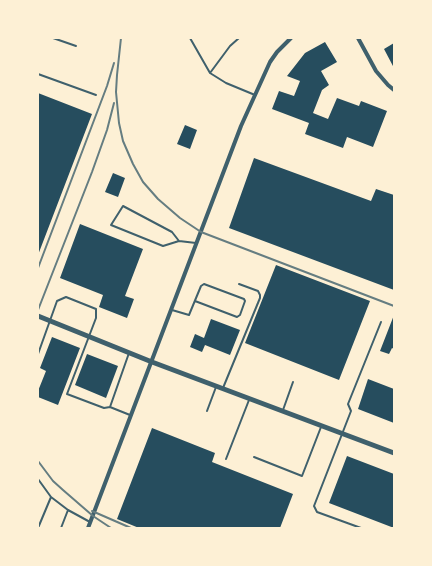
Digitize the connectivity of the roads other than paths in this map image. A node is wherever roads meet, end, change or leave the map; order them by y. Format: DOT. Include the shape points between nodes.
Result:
graph roads {
  1 [pos="53,38"];
  2 [pos="190,38"];
  3 [pos="238,38"];
  4 [pos="291,38"];
  5 [pos="358,38"];
  6 [pos="76,46"];
  7 [pos="210,73"];
  8 [pos="38,74"];
  9 [pos="394,90"];
  10 [pos="96,94"];
  11 [pos="255,95"];
  12 [pos="179,241"];
  13 [pos="197,243"];
  14 [pos="239,284"];
  15 [pos="196,301"];
  16 [pos="172,310"];
  17 [pos="38,316"];
  18 [pos="50,321"];
  19 [pos="381,322"];
  20 [pos="89,336"];
  21 [pos="129,353"];
  22 [pos="38,354"];
  23 [pos="152,362"];
  24 [pos="292,382"];
  25 [pos="216,386"];
  26 [pos="223,389"];
  27 [pos="250,399"];
  28 [pos="110,408"];
  29 [pos="207,411"];
  30 [pos="282,411"];
  31 [pos="132,416"];
  32 [pos="322,426"];
  33 [pos="342,434"];
  34 [pos="394,453"];
  35 [pos="254,457"];
  36 [pos="226,459"];
  37 [pos="38,479"];
  38 [pos="51,497"];
  39 [pos="68,510"];
  40 [pos="90,522"];
  41 [pos="38,528"];
  42 [pos="60,528"];
  43 [pos="88,528"];
  44 [pos="361,528"];
  1 -- 6 [label="lane"];
  2 -- 7 [label="lane"];
  3 -- 7 [label="lane"];
  4 -- 11 [label="street" via="270,62"];
  5 -- 9 [label="street" via="376,71"];
  7 -- 11 [label="lane"];
  8 -- 10 [label="lane"];
  11 -- 13 [label="street"];
  12 -- 12 [label="lane" via="172,232 123,206 111,225 163,246"];
  12 -- 13 [label="lane"];
  13 -- 16 [label="street"];
  14 -- 26 [label="lane" via="258,291 260,298"];
  15 -- 15 [label="lane" via="204,284 245,301 237,317"];
  15 -- 16 [label="lane" via="189,316"];
  16 -- 23 [label="street"];
  17 -- 18 [label="street"];
  18 -- 20 [label="street"];
  18 -- 20 [label="lane" via="57,301 66,297 96,309 96,318"];
  18 -- 22 [label="lane"];
  19 -- 33 [label="lane" via="348,404 351,411"];
  20 -- 21 [label="street"];
  20 -- 28 [label="lane" via="67,394"];
  21 -- 23 [label="street"];
  21 -- 28 [label="lane"];
  23 -- 25 [label="street"];
  23 -- 31 [label="street"];
  24 -- 30 [label="lane"];
  25 -- 26 [label="street"];
  25 -- 29 [label="lane"];
  26 -- 27 [label="street"];
  27 -- 30 [label="street"];
  27 -- 36 [label="lane"];
  28 -- 31 [label="lane"];
  30 -- 32 [label="street"];
  31 -- 40 [label="street"];
  32 -- 33 [label="street"];
  32 -- 35 [label="lane" via="302,476"];
  33 -- 34 [label="street"];
  33 -- 44 [label="lane" via="314,506 317,512"];
  37 -- 38 [label="lane"];
  38 -- 39 [label="lane"];
  38 -- 41 [label="lane"];
  39 -- 40 [label="lane"];
  39 -- 42 [label="lane"];
  40 -- 43 [label="street"];
}
